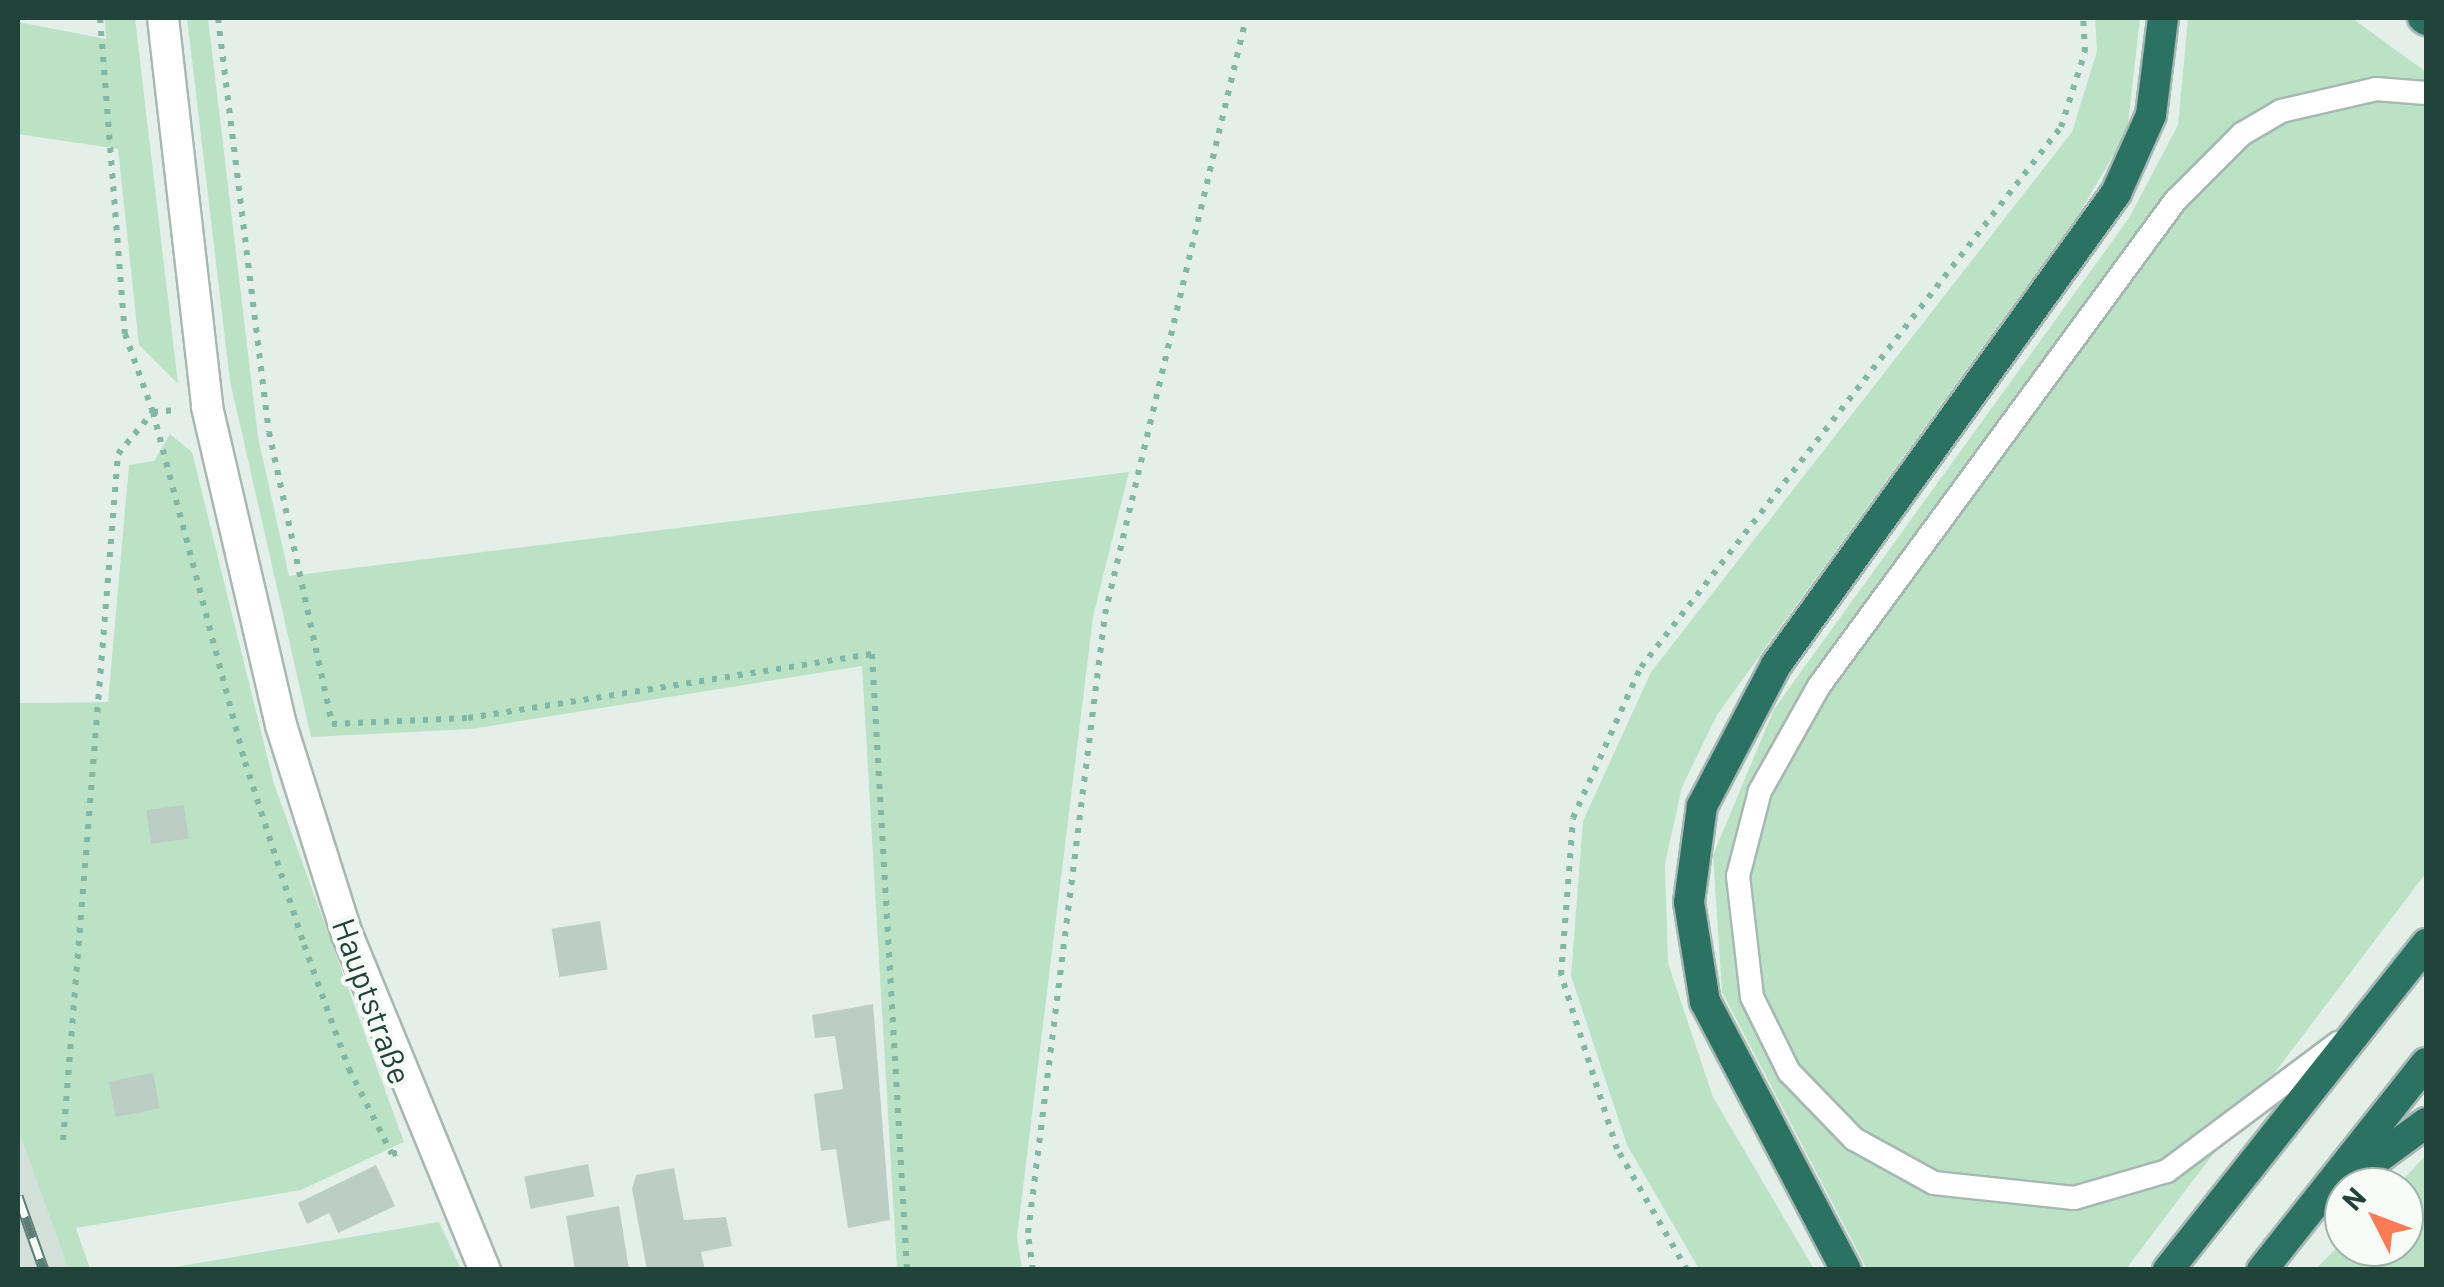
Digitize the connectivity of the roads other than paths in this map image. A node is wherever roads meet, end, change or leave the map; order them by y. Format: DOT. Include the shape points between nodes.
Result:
graph roads {
  1 [pos="163,18"];
  2 [pos="2163,18"];
  3 [pos="2426,94"];
  4 [pos="2426,944"];
  5 [pos="2361,1026"];
  6 [pos="2426,1063"];
  7 [pos="2426,1123"];
  8 [pos="2313,1205"];
  9 [pos="485,1270"];
  10 [pos="1846,1270"];
  11 [pos="2168,1270"];
  12 [pos="2262,1270"];
  1 -- 9 [label="main road, Hauptstraße" via="207,407 281,725 347,934"];
  2 -- 10 [label="highway" via="2151,116 2116,193 1776,665 1702,806 1689,902 1705,1002"];
  3 -- 5 [label="lane" via="2376,88 2281,111 2242,134 2175,200 1818,686 1760,791 1738,876 1752,997 1788,1072 1854,1139 1934,1183 1977,1194 2074,1198 2168,1171"];
  4 -- 5 [label="highway"];
  5 -- 11 [label="highway"];
  6 -- 8 [label="highway"];
  7 -- 8 [label="highway"];
  8 -- 12 [label="highway"];
}
